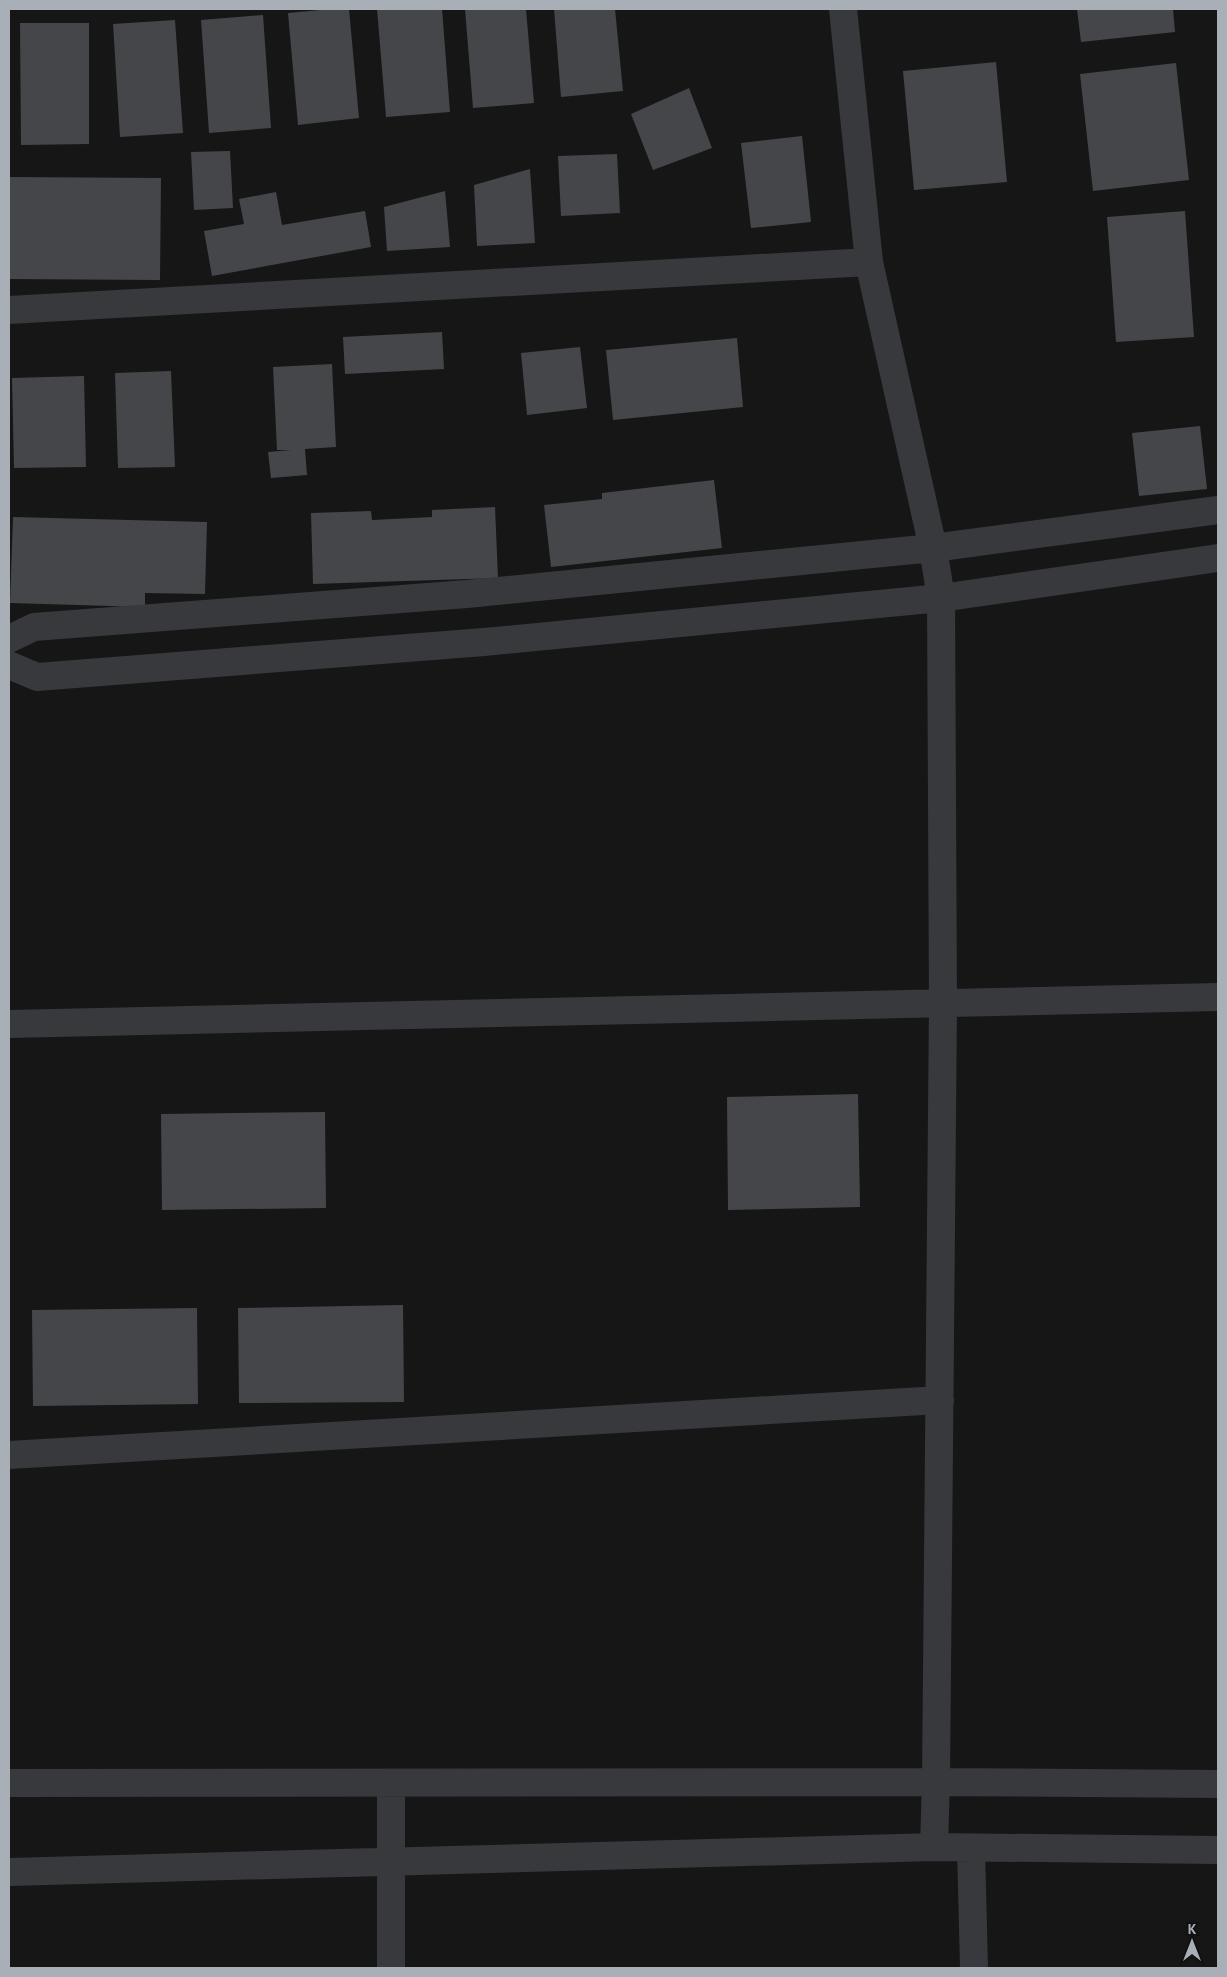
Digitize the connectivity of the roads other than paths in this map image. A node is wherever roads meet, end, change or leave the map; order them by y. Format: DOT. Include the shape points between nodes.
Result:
graph roads {
  1 [pos="843,9"];
  2 [pos="869,262"];
  3 [pos="9,310"];
  4 [pos="1218,510"];
  5 [pos="933,548"];
  6 [pos="1218,558"];
  7 [pos="941,598"];
  8 [pos="9,639"];
  9 [pos="9,665"];
  10 [pos="1218,997"];
  11 [pos="943,1003"];
  12 [pos="9,1024"];
  13 [pos="940,1400"];
  14 [pos="9,1455"];
  15 [pos="936,1782"];
  16 [pos="9,1783"];
  17 [pos="391,1783"];
  18 [pos="1218,1784"];
  19 [pos="934,1847"];
  20 [pos="971,1848"];
  21 [pos="1218,1850"];
  22 [pos="392,1862"];
  23 [pos="9,1872"];
  24 [pos="391,1968"];
  25 [pos="974,1968"];
  1 -- 2 [label="street"];
  2 -- 3 [label="street"];
  2 -- 5 [label="street"];
  4 -- 5 [label="street"];
  5 -- 7 [label="street"];
  5 -- 8 [label="street" via="466,594 34,627"];
  6 -- 7 [label="street"];
  7 -- 9 [label="street" via="484,642 38,677"];
  7 -- 11 [label="street"];
  10 -- 11 [label="street"];
  11 -- 12 [label="street"];
  11 -- 13 [label="street"];
  13 -- 14 [label="street"];
  13 -- 15 [label="street"];
  15 -- 17 [label="street"];
  15 -- 18 [label="street"];
  15 -- 19 [label="street"];
  16 -- 17 [label="street"];
  17 -- 22 [label="street"];
  19 -- 20 [label="street"];
  19 -- 22 [label="street"];
  20 -- 21 [label="street"];
  20 -- 25 [label="street"];
  22 -- 23 [label="street"];
  22 -- 24 [label="street"];
}
